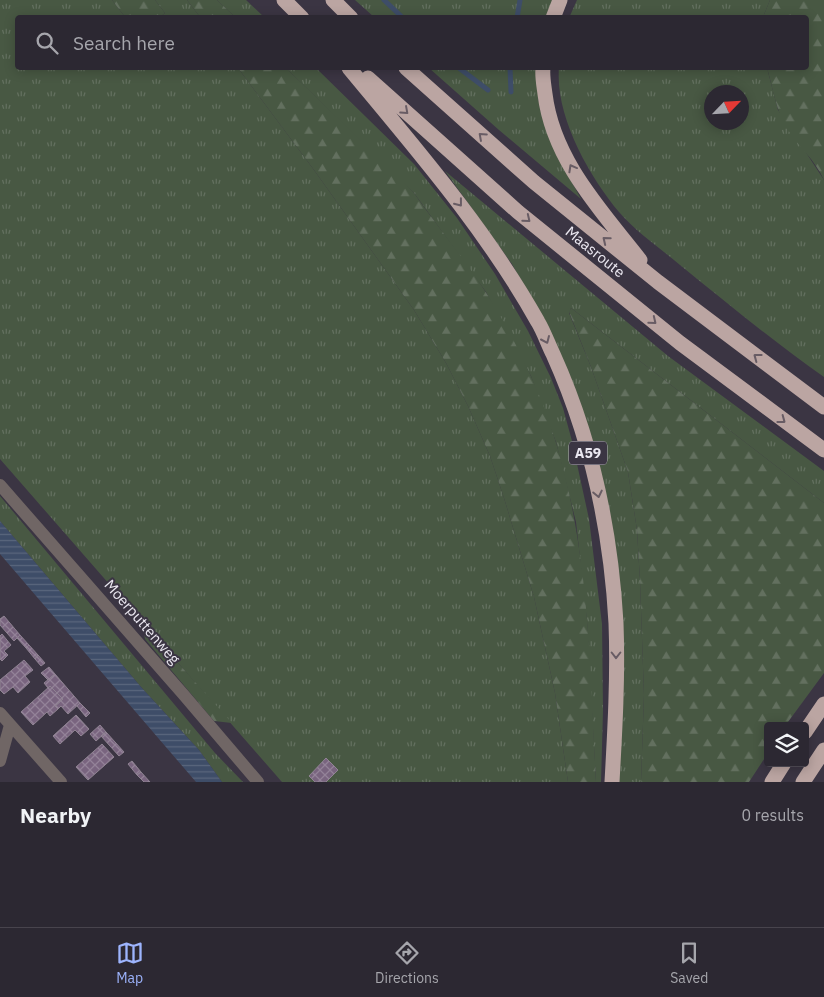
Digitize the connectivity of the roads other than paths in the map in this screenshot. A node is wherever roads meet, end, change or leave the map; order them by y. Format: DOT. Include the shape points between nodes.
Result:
graph roads {
  1 [pos="284,0"];
  2 [pos="333,0"];
  3 [pos="560,0"];
  4 [pos="299,15"];
  5 [pos="348,15"];
  6 [pos="554,15"];
  7 [pos="351,70"];
  8 [pos="357,70"];
  9 [pos="408,70"];
  10 [pos="544,70"];
  11 [pos="658,282"];
  12 [pos="824,406"];
  13 [pos="824,450"];
  14 [pos="0,485"];
  15 [pos="824,704"];
  16 [pos="0,713"];
  17 [pos="10,725"];
  18 [pos="809,726"];
  19 [pos="824,750"];
  20 [pos="0,760"];
  21 [pos="781,767"];
  22 [pos="61,782"];
  23 [pos="258,782"];
  24 [pos="612,782"];
  25 [pos="772,782"];
  26 [pos="803,782"];
  1 -- 4 [label="highway"];
  2 -- 5 [label="highway"];
  3 -- 6 [label="highway"];
  7 -- 24 [label="highway, A59, one-way" via="462,207 506,268 539,324 570,396 597,491 609,553 616,624"];
  8 -- 13 [label="highway, Maasroute, one-way" via="518,212 680,343"];
  11 -- 9 [label="highway, Maasroute, one-way" via="534,182"];
  11 -- 10 [label="highway, one-way" via="572,170 558,143 547,110"];
  12 -- 11 [label="highway, Maasroute, one-way"];
  14 -- 23 [label="street, Moerputtenweg"];
  15 -- 18 [label="highway"];
  16 -- 17 [label="street"];
  17 -- 20 [label="street"];
  17 -- 22 [label="street"];
  19 -- 26 [label="highway"];
  21 -- 25 [label="highway"];
}
